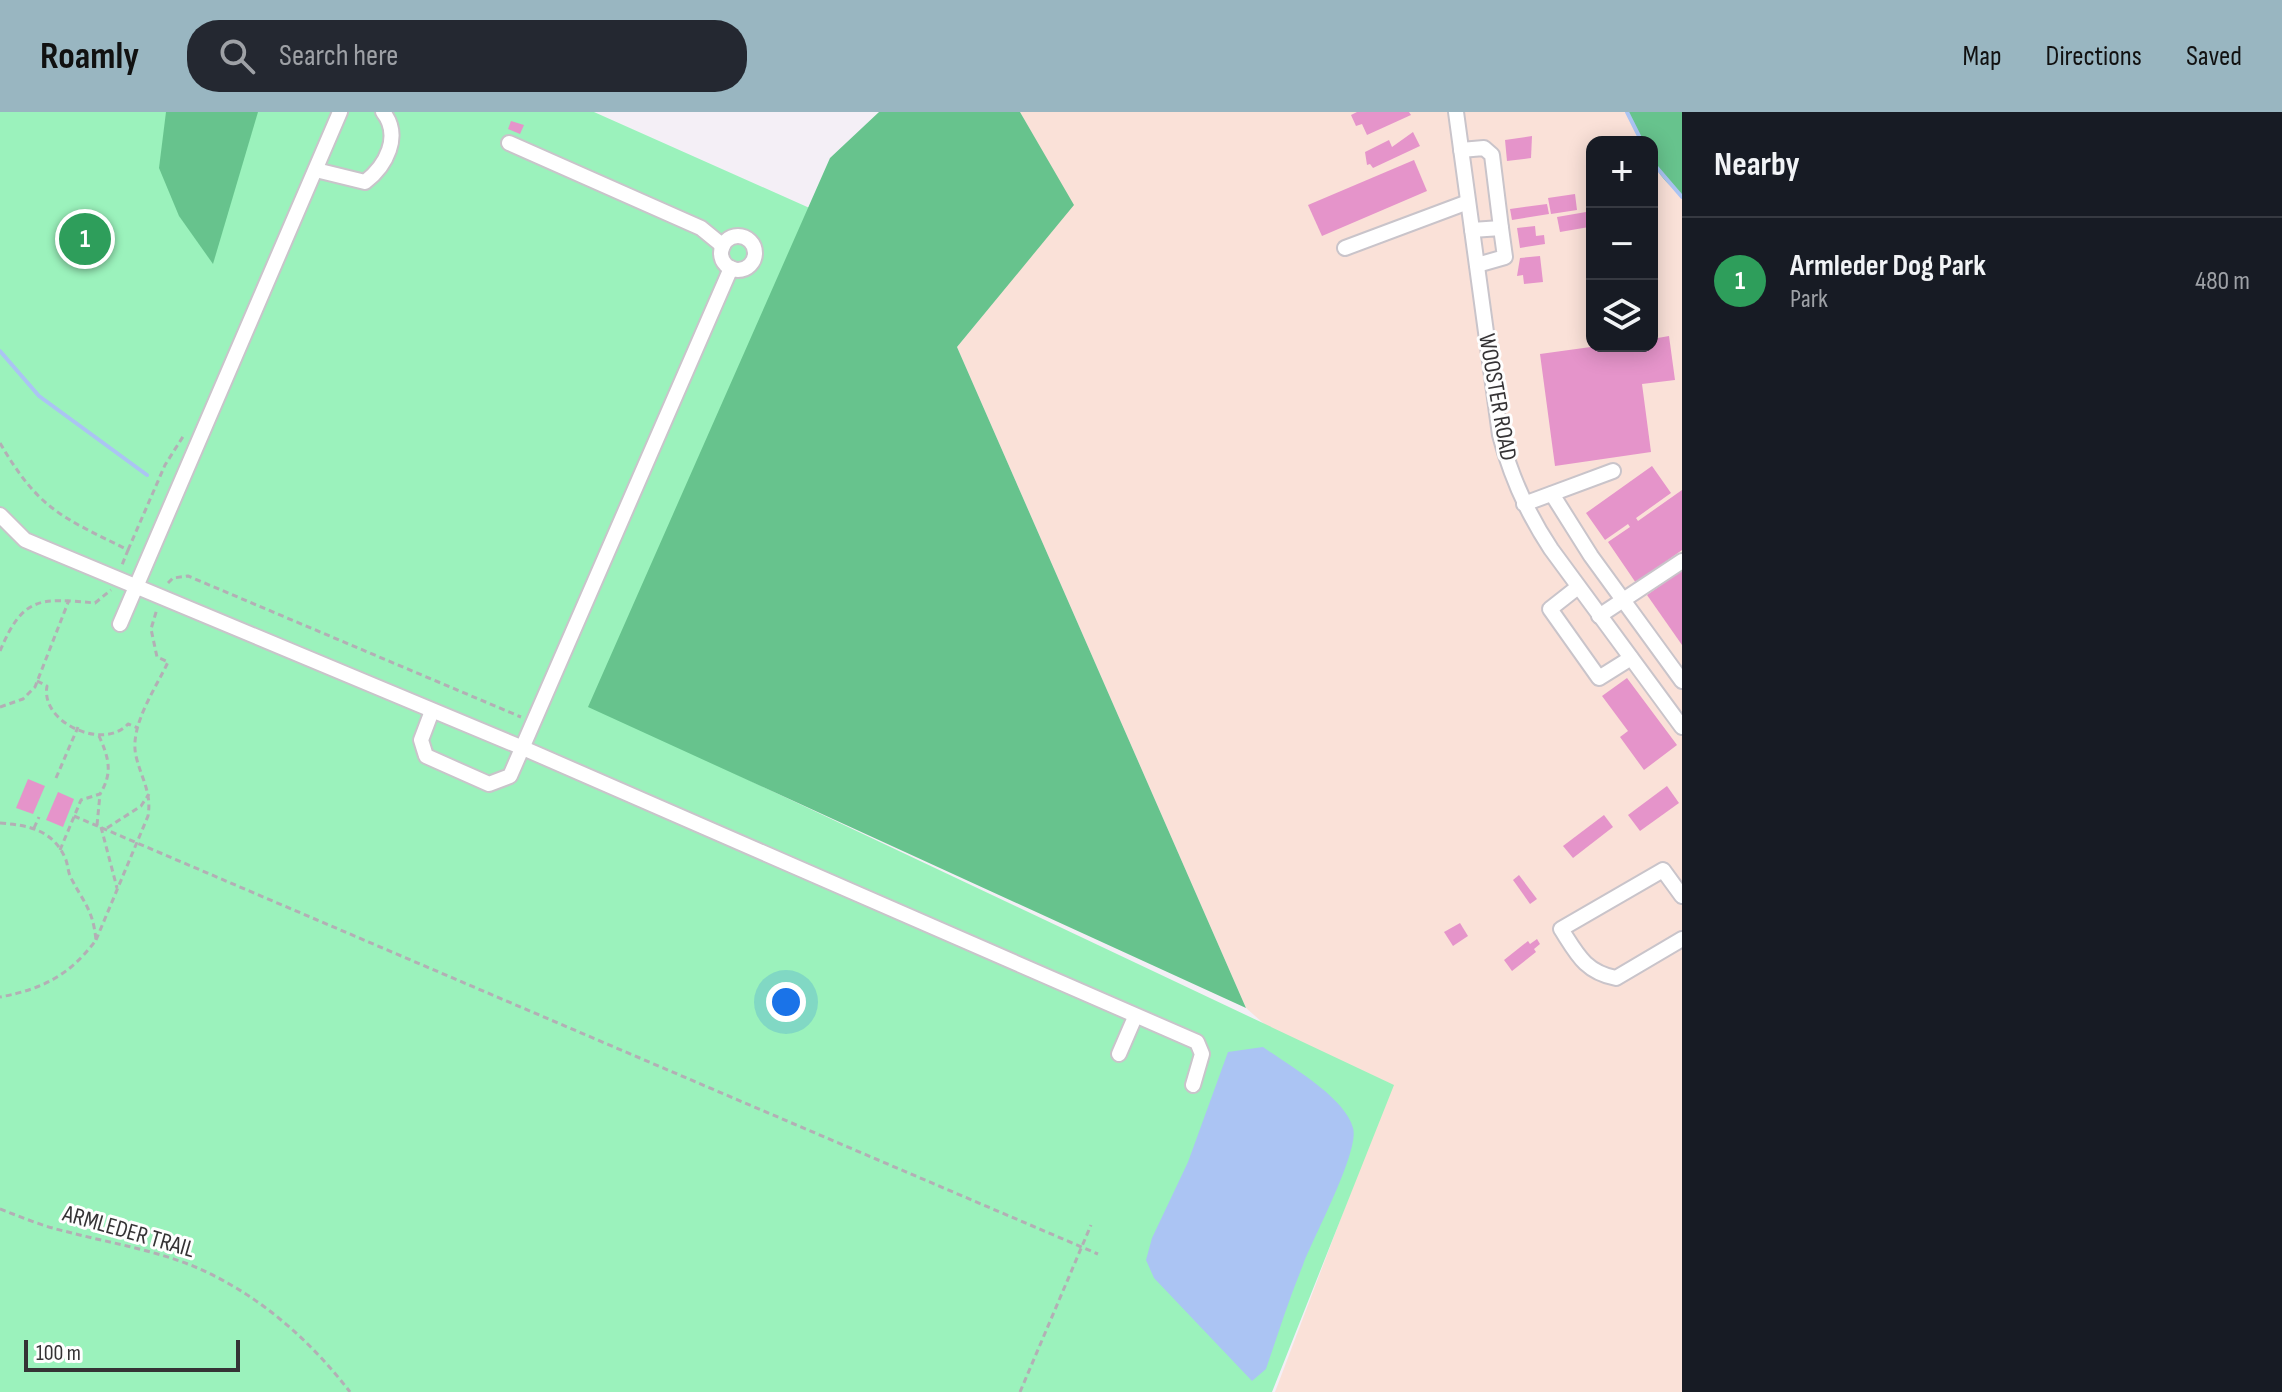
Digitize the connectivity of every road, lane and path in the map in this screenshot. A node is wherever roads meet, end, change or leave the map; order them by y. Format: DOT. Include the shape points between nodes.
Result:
graph roads {
  1 [pos="340,112"];
  2 [pos="383,112"];
  3 [pos="1456,112"];
  4 [pos="509,143"];
  5 [pos="1461,150"];
  6 [pos="316,170"];
  7 [pos="1495,185"];
  8 [pos="1469,209"];
  9 [pos="1500,221"];
  10 [pos="723,246"];
  11 [pos="1345,248"];
  12 [pos="1477,265"];
  13 [pos="731,268"];
  14 [pos="189,424"];
  15 [pos="0,443"];
  16 [pos="1613,471"];
  17 [pos="1552,494"];
  18 [pos="1524,504"];
  19 [pos="0,515"];
  20 [pos="1575,533"];
  21 [pos="1551,549"];
  22 [pos="128,550"];
  23 [pos="1591,556"];
  24 [pos="1682,561"];
  25 [pos="1568,573"];
  26 [pos="118,576"];
  27 [pos="138,585"];
  28 [pos="1578,587"];
  29 [pos="162,595"];
  30 [pos="69,600"];
  31 [pos="1626,600"];
  32 [pos="1599,616"];
  33 [pos="120,624"];
  34 [pos="0,651"];
  35 [pos="1631,658"];
  36 [pos="37,681"];
  37 [pos="1682,681"];
  38 [pos="0,707"];
  39 [pos="1676,707"];
  40 [pos="432,711"];
  41 [pos="526,719"];
  42 [pos="78,727"];
  43 [pos="1682,727"];
  44 [pos="138,728"];
  45 [pos="99,736"];
  46 [pos="523,748"];
  47 [pos="56,778"];
  48 [pos="100,794"];
  49 [pos="149,794"];
  50 [pos="74,816"];
  51 [pos="39,817"];
  52 [pos="0,823"];
  53 [pos="101,827"];
  54 [pos="34,829"];
  55 [pos="137,842"];
  56 [pos="60,850"];
  57 [pos="117,891"];
  58 [pos="1682,896"];
  59 [pos="1682,939"];
  60 [pos="96,940"];
  61 [pos="0,997"];
  62 [pos="1135,1017"];
  63 [pos="1119,1054"];
  64 [pos="1193,1085"];
  65 [pos="0,1209"];
  66 [pos="1091,1225"];
  67 [pos="1082,1247"];
  68 [pos="1098,1254"];
  69 [pos="350,1392"];
  70 [pos="1020,1392"];
  1 -- 6 [label="street"];
  2 -- 6 [label="street" via="392,138 381,169 365,182"];
  3 -- 5 [label="street, WOOSTER ROAD"];
  4 -- 10 [label="street" via="701,228"];
  5 -- 7 [label="street" via="1484,148 1492,155"];
  5 -- 8 [label="street, WOOSTER ROAD"];
  6 -- 27 [label="street"];
  7 -- 8 [label="street"];
  7 -- 9 [label="street"];
  8 -- 9 [label="street"];
  8 -- 11 [label="street"];
  8 -- 12 [label="street, WOOSTER ROAD"];
  9 -- 12 [label="street" via="1505,257"];
  10 -- 13 [label="street" via="723,261"];
  10 -- 13 [label="street" via="741,236 754,247 747,267"];
  12 -- 18 [label="street, WOOSTER ROAD" via="1500,435"];
  13 -- 46 [label="street"];
  14 -- 22 [label="path"];
  15 -- 22 [label="path" via="25,484 53,512"];
  16 -- 17 [label="street"];
  17 -- 18 [label="street"];
  17 -- 20 [label="street"];
  18 -- 21 [label="street, WOOSTER ROAD"];
  19 -- 26 [label="street" via="25,540"];
  20 -- 21 [label="street"];
  20 -- 23 [label="street"];
  21 -- 25 [label="street, WOOSTER ROAD"];
  22 -- 26 [label="path"];
  23 -- 25 [label="street"];
  23 -- 31 [label="street"];
  24 -- 31 [label="street"];
  25 -- 28 [label="street, WOOSTER ROAD"];
  26 -- 27 [label="street"];
  26 -- 30 [label="path" via="95,603"];
  27 -- 29 [label="street"];
  27 -- 33 [label="street"];
  28 -- 32 [label="street, WOOSTER ROAD"];
  28 -- 35 [label="street" via="1550,609 1599,678"];
  29 -- 40 [label="street"];
  29 -- 41 [label="path" via="173,578 188,576"];
  29 -- 44 [label="path" via="151,629 157,657 168,662"];
  30 -- 34 [label="path" via="41,599 23,610"];
  30 -- 36 [label="path"];
  31 -- 32 [label="street"];
  31 -- 37 [label="street"];
  32 -- 35 [label="street, WOOSTER ROAD"];
  35 -- 39 [label="street, WOOSTER ROAD"];
  36 -- 38 [label="path" via="23,699"];
  36 -- 42 [label="path" via="47,686 51,712"];
  39 -- 43 [label="street, WOOSTER ROAD"];
  40 -- 46 [label="street"];
  40 -- 46 [label="street" via="421,740 426,756 489,784 510,776"];
  42 -- 45 [label="path"];
  42 -- 47 [label="path"];
  44 -- 45 [label="path" via="128,724 114,735"];
  44 -- 49 [label="path" via="136,754"];
  45 -- 48 [label="path" via="109,764"];
  46 -- 62 [label="street"];
  48 -- 50 [label="path" via="81,800"];
  48 -- 53 [label="path"];
  49 -- 53 [label="path" via="141,806"];
  49 -- 55 [label="path" via="148,816"];
  50 -- 53 [label="path"];
  50 -- 56 [label="path"];
  51 -- 54 [label="path"];
  52 -- 54 [label="path"];
  53 -- 55 [label="path"];
  53 -- 57 [label="path"];
  54 -- 56 [label="path" via="45,832"];
  55 -- 57 [label="path"];
  55 -- 67 [label="path"];
  56 -- 60 [label="path" via="88,902"];
  57 -- 60 [label="path"];
  58 -- 59 [label="street" via="1663,870 1561,929 1584,965 1616,978"];
  60 -- 61 [label="path" via="79,963 53,983"];
  62 -- 63 [label="street"];
  62 -- 64 [label="street" via="1197,1042 1202,1054"];
  65 -- 69 [label="path, ARMLEDER TRAIL" via="199,1269 285,1322 320,1353"];
  66 -- 67 [label="path"];
  67 -- 68 [label="path"];
  67 -- 70 [label="path"];
}
